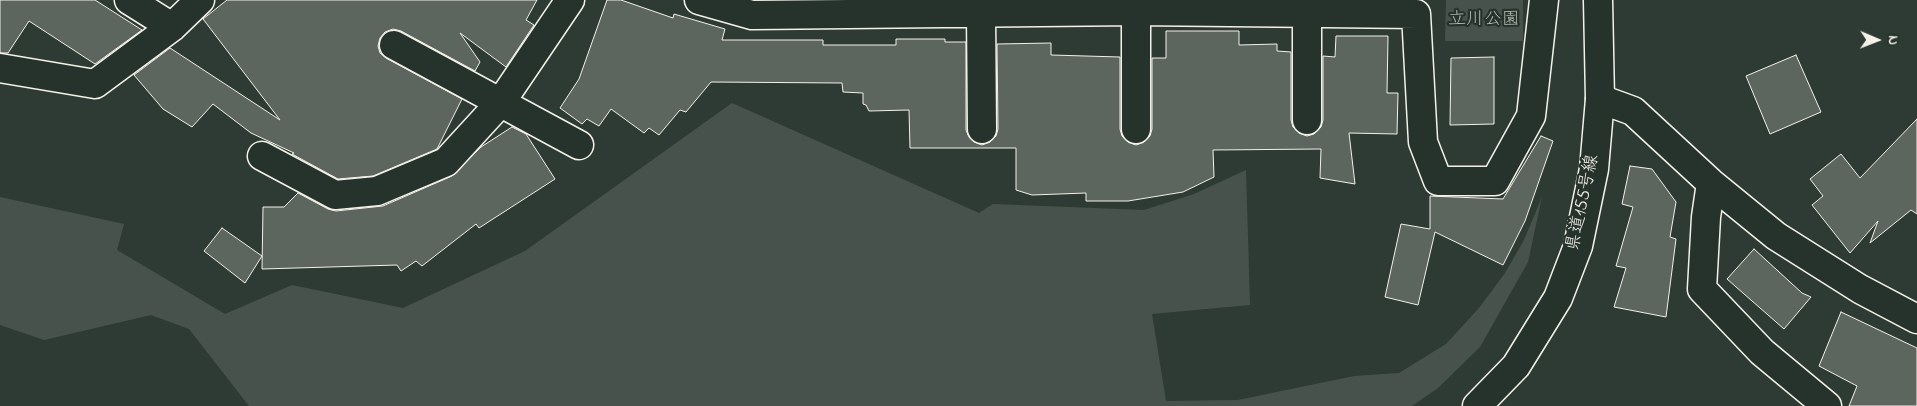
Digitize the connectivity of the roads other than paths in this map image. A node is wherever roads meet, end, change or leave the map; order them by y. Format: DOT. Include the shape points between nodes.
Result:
graph roads {
  1 [pos="129,0"];
  2 [pos="200,0"];
  3 [pos="570,0"];
  4 [pos="699,0"];
  5 [pos="1544,0"];
  6 [pos="1598,0"];
  7 [pos="1136,6"];
  8 [pos="1334,7"];
  9 [pos="981,13"];
  10 [pos="1307,14"];
  11 [pos="172,27"];
  12 [pos="394,45"];
  13 [pos="0,68"];
  14 [pos="1600,99"];
  15 [pos="500,102"];
  16 [pos="1307,120"];
  17 [pos="982,129"];
  18 [pos="1136,129"];
  19 [pos="579,145"];
  20 [pos="262,156"];
  21 [pos="1712,183"];
  22 [pos="1917,319"];
  23 [pos="1477,406"];
  24 [pos="1827,406"];
  1 -- 11 [label="street"];
  2 -- 11 [label="street"];
  3 -- 15 [label="street"];
  4 -- 9 [label="street" via="752,15"];
  5 -- 8 [label="street" via="1531,116 1494,181 1438,180 1423,142 1416,14"];
  6 -- 14 [label="street, 県道155号線"];
  7 -- 9 [label="street"];
  7 -- 10 [label="street"];
  7 -- 18 [label="street"];
  8 -- 10 [label="street"];
  9 -- 17 [label="street"];
  10 -- 16 [label="street"];
  11 -- 13 [label="street" via="95,84"];
  12 -- 15 [label="street"];
  14 -- 21 [label="street" via="1633,111"];
  14 -- 23 [label="street, 県道155号線" via="1594,169 1580,236 1558,298 1516,366"];
  15 -- 19 [label="street"];
  15 -- 20 [label="street" via="446,162 377,191 335,195"];
  21 -- 22 [label="street" via="1776,236 1860,289"];
  21 -- 24 [label="street" via="1706,217 1702,289 1762,352"];
}
